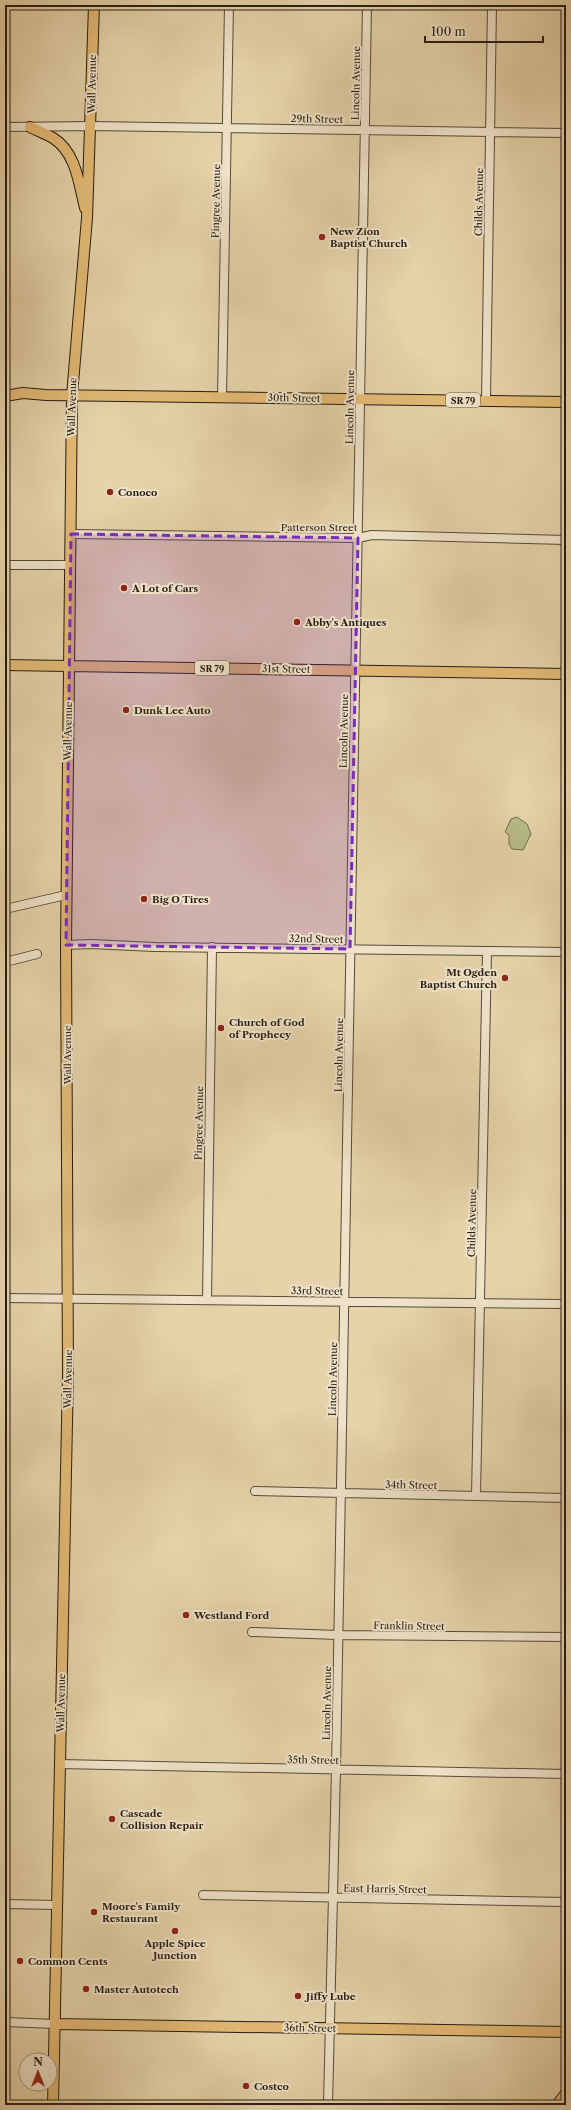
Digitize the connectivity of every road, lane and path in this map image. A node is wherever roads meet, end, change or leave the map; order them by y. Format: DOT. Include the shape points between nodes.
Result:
graph roads {
  1 [pos="94,5"];
  2 [pos="229,5"];
  3 [pos="367,5"];
  4 [pos="492,5"];
  5 [pos="92,126"];
  6 [pos="5,127"];
  7 [pos="30,127"];
  8 [pos="228,128"];
  9 [pos="365,130"];
  10 [pos="490,132"];
  11 [pos="566,133"];
  12 [pos="87,218"];
  13 [pos="5,391"];
  14 [pos="23,393"];
  15 [pos="72,395"];
  16 [pos="5,396"];
  17 [pos="222,397"];
  18 [pos="360,399"];
  19 [pos="486,400"];
  20 [pos="566,402"];
  21 [pos="71,534"];
  22 [pos="358,538"];
  23 [pos="566,540"];
  24 [pos="5,565"];
  25 [pos="70,565"];
  26 [pos="5,665"];
  27 [pos="70,665"];
  28 [pos="354,670"];
  29 [pos="566,674"];
  30 [pos="66,895"];
  31 [pos="5,909"];
  32 [pos="66,945"];
  33 [pos="212,947"];
  34 [pos="350,949"];
  35 [pos="487,951"];
  36 [pos="566,952"];
  37 [pos="37,954"];
  38 [pos="5,962"];
  39 [pos="5,1298"];
  40 [pos="68,1299"];
  41 [pos="207,1300"];
  42 [pos="344,1301"];
  43 [pos="481,1303"];
  44 [pos="566,1304"];
  45 [pos="255,1491"];
  46 [pos="341,1493"];
  47 [pos="476,1496"];
  48 [pos="566,1498"];
  49 [pos="252,1632"];
  50 [pos="338,1635"];
  51 [pos="566,1637"];
  52 [pos="59,1764"];
  53 [pos="336,1770"];
  54 [pos="566,1774"];
  55 [pos="203,1895"];
  56 [pos="333,1898"];
  57 [pos="566,1902"];
  58 [pos="5,1904"];
  59 [pos="57,1905"];
  60 [pos="5,2022"];
  61 [pos="55,2024"];
  62 [pos="329,2028"];
  63 [pos="563,2031"];
  64 [pos="566,2037"];
  65 [pos="566,2093"];
  66 [pos="53,2105"];
  67 [pos="328,2105"];
  68 [pos="557,2105"];
  1 -- 5 [label="main road, Wall Avenue"];
  2 -- 8 [label="street, Pingree Avenue"];
  3 -- 9 [label="street, Lincoln Avenue"];
  4 -- 10 [label="street, Childs Avenue"];
  5 -- 7 [label="street, 29th Street"];
  5 -- 8 [label="street, 29th Street"];
  5 -- 12 [label="main road, Wall Avenue"];
  6 -- 7 [label="street, 29th Street"];
  7 -- 12 [label="main road" via="53,138 67,150 75,170"];
  8 -- 9 [label="street, 29th Street"];
  8 -- 17 [label="street, Pingree Avenue"];
  9 -- 10 [label="street, 29th Street"];
  9 -- 18 [label="street, Lincoln Avenue"];
  10 -- 11 [label="street, 29th Street"];
  10 -- 19 [label="street, Childs Avenue"];
  12 -- 15 [label="main road, Wall Avenue"];
  13 -- 14 [label="street, 30th Street"];
  14 -- 15 [label="main road, 30th Street / SR 79"];
  14 -- 16 [label="main road, 30th Street / SR 79"];
  15 -- 17 [label="main road, 30th Street / SR 79"];
  15 -- 21 [label="main road, Wall Avenue"];
  17 -- 18 [label="main road, 30th Street / SR 79"];
  18 -- 19 [label="main road, 30th Street / SR 79"];
  18 -- 22 [label="street, Lincoln Avenue"];
  19 -- 20 [label="main road, 30th Street / SR 79"];
  21 -- 22 [label="street, Patterson Street"];
  21 -- 25 [label="main road, Wall Avenue"];
  22 -- 23 [label="street, Patterson Street" via="372,535"];
  22 -- 28 [label="street, Lincoln Avenue"];
  24 -- 25 [label="street"];
  25 -- 27 [label="main road, Wall Avenue"];
  26 -- 27 [label="main road, 31st Street / SR 79"];
  27 -- 28 [label="main road, 31st Street / SR 79"];
  27 -- 30 [label="main road, Wall Avenue"];
  28 -- 29 [label="main road, 31st Street / SR 79"];
  28 -- 34 [label="street, Lincoln Avenue"];
  30 -- 31 [label="street"];
  30 -- 32 [label="main road, Wall Avenue"];
  32 -- 33 [label="street, 32nd Street"];
  32 -- 40 [label="main road, Wall Avenue"];
  33 -- 34 [label="street, 32nd Street"];
  33 -- 41 [label="street, Pingree Avenue"];
  34 -- 35 [label="street, 32nd Street"];
  34 -- 42 [label="street, Lincoln Avenue"];
  35 -- 36 [label="street, 32nd Street"];
  35 -- 43 [label="street, Childs Avenue"];
  37 -- 38 [label="street"];
  39 -- 40 [label="street, 33rd Street"];
  40 -- 41 [label="street, 33rd Street"];
  40 -- 52 [label="main road, Wall Avenue"];
  41 -- 42 [label="street, 33rd Street"];
  42 -- 43 [label="street, 33rd Street"];
  42 -- 46 [label="street, Lincoln Avenue"];
  43 -- 44 [label="street, 33rd Street"];
  43 -- 47 [label="street, Childs Avenue"];
  45 -- 46 [label="street, 34th Street"];
  46 -- 47 [label="street, 34th Street"];
  46 -- 50 [label="street, Lincoln Avenue"];
  47 -- 48 [label="street, 34th Street"];
  49 -- 50 [label="street, Franklin Street"];
  50 -- 51 [label="street, Franklin Street"];
  50 -- 53 [label="street, Lincoln Avenue"];
  52 -- 53 [label="street, 35th Street"];
  52 -- 59 [label="main road, Wall Avenue"];
  53 -- 54 [label="street, 35th Street"];
  53 -- 56 [label="street, Lincoln Avenue"];
  55 -- 56 [label="street, East Harris Street"];
  56 -- 57 [label="street, East Harris Street"];
  56 -- 62 [label="street, Lincoln Avenue"];
  58 -- 59 [label="street"];
  59 -- 61 [label="main road, Wall Avenue"];
  60 -- 61 [label="street"];
  61 -- 62 [label="main road, 36th Street"];
  61 -- 66 [label="main road, Wall Avenue"];
  62 -- 63 [label="main road, 36th Street"];
  62 -- 67 [label="street, Lincoln Avenue"];
  63 -- 64 [label="main road"];
  65 -- 68 [label="main road"];
}
